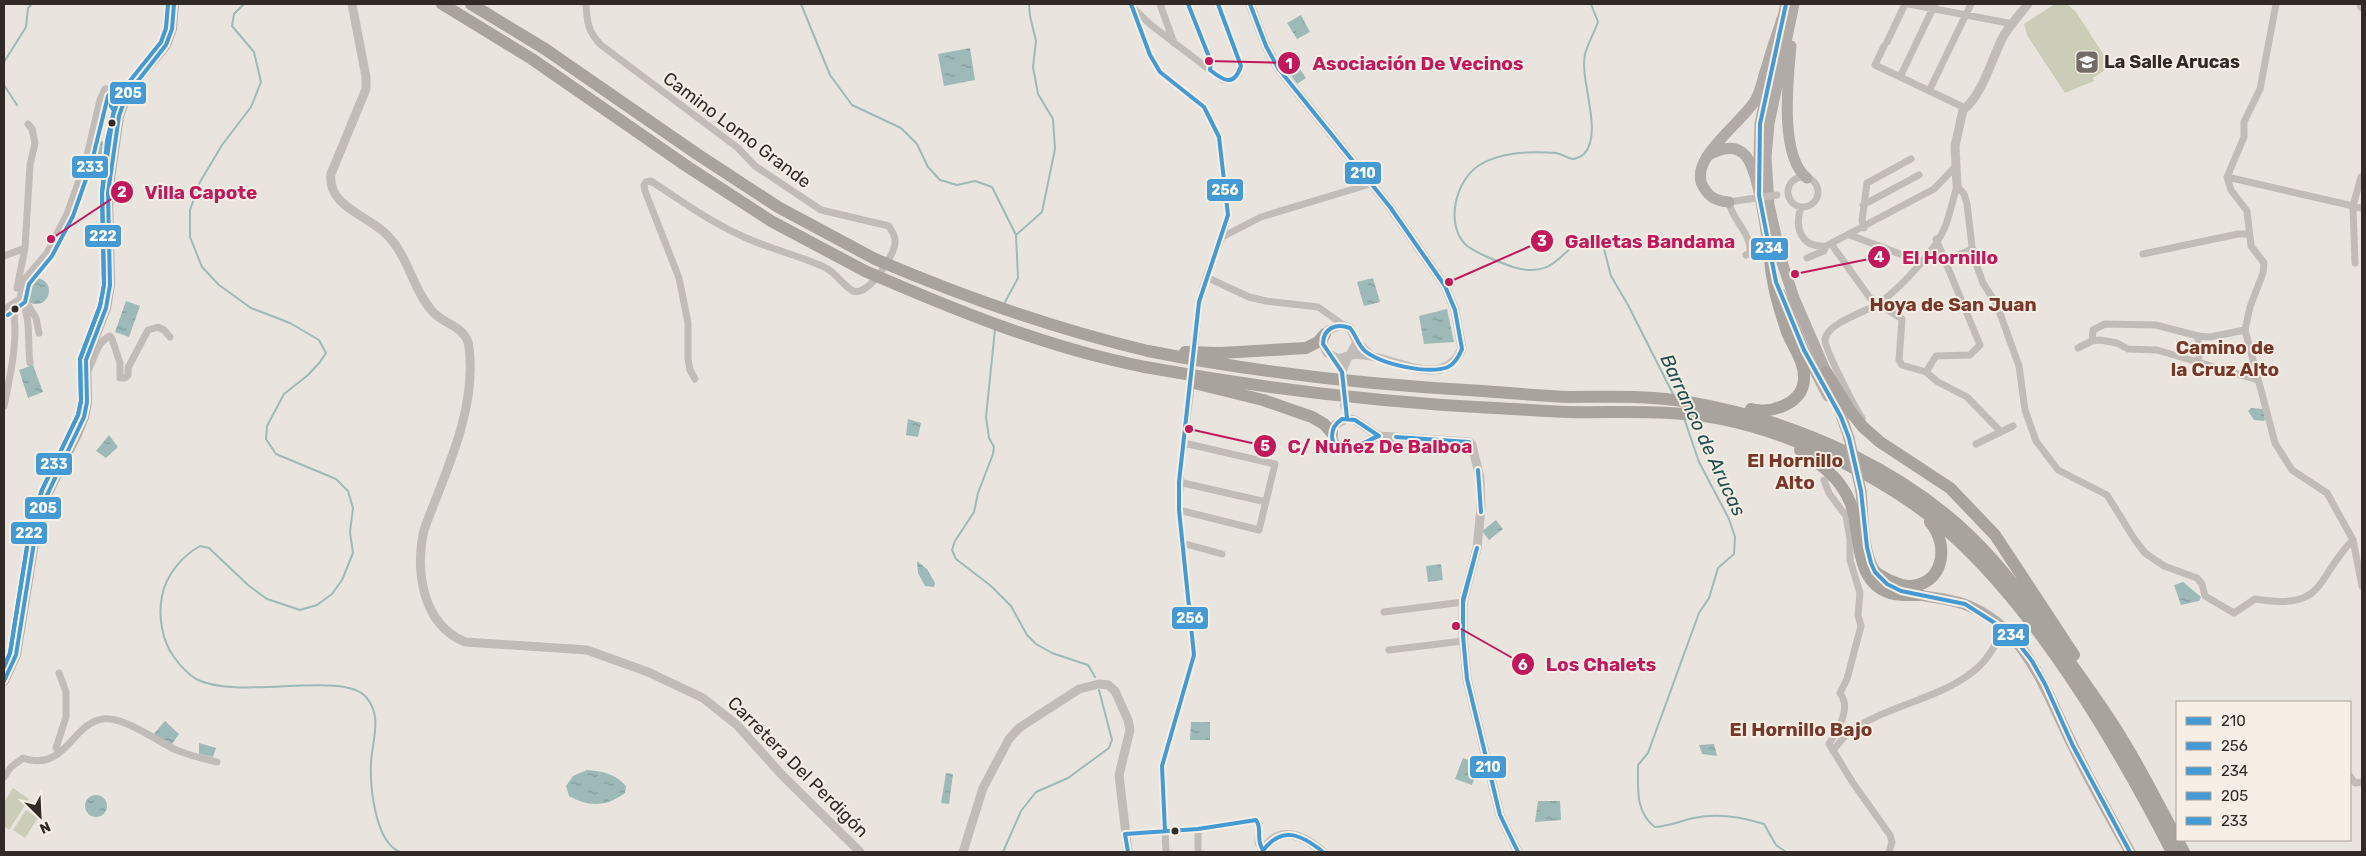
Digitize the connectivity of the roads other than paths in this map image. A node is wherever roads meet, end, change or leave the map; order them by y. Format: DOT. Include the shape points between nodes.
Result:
graph roads {
  1 [pos="174,4"];
  2 [pos="352,4"];
  3 [pos="472,4"];
  4 [pos="586,4"];
  5 [pos="1160,4"];
  6 [pos="1188,4"];
  7 [pos="1218,4"];
  8 [pos="1250,4"];
  9 [pos="1786,4"];
  10 [pos="1795,4"];
  11 [pos="1907,4"];
  12 [pos="1971,4"];
  13 [pos="2028,4"];
  14 [pos="2276,4"];
  15 [pos="2360,4"];
  16 [pos="1132,5"];
  17 [pos="446,6"];
  18 [pos="1934,6"];
  19 [pos="2362,7"];
  20 [pos="1966,14"];
  21 [pos="1782,19"];
  22 [pos="2013,24"];
  23 [pos="1174,43"];
  24 [pos="1210,70"];
  25 [pos="1900,77"];
  26 [pos="1928,91"];
  27 [pos="121,110"];
  28 [pos="1964,110"];
  29 [pos="28,124"];
  30 [pos="1707,156"];
  31 [pos="1911,159"];
  32 [pos="1955,167"];
  33 [pos="1919,175"];
  34 [pos="2227,177"];
  35 [pos="2361,177"];
  36 [pos="1807,178"];
  37 [pos="1370,184"];
  38 [pos="1957,186"];
  39 [pos="1788,194"];
  40 [pos="1754,197"];
  41 [pos="1726,205"];
  42 [pos="1864,205"];
  43 [pos="2353,206"];
  44 [pos="1800,207"];
  45 [pos="2362,208"];
  46 [pos="1858,233"];
  47 [pos="2250,234"];
  48 [pos="1222,237"];
  49 [pos="1936,239"];
  50 [pos="1829,245"];
  51 [pos="25,248"];
  52 [pos="1769,249"];
  53 [pos="1972,249"];
  54 [pos="2142,254"];
  55 [pos="1746,255"];
  56 [pos="4,256"];
  57 [pos="1807,258"];
  58 [pos="1945,260"];
  59 [pos="1921,262"];
  60 [pos="2355,263"];
  61 [pos="1211,266"];
  62 [pos="1206,277"];
  63 [pos="1218,282"];
  64 [pos="1203,289"];
  65 [pos="17,300"];
  66 [pos="1877,304"];
  67 [pos="4,310"];
  68 [pos="1325,311"];
  69 [pos="1345,326"];
  70 [pos="2245,330"];
  71 [pos="1327,332"];
  72 [pos="39,333"];
  73 [pos="2198,336"];
  74 [pos="170,337"];
  75 [pos="2092,341"];
  76 [pos="1357,342"];
  77 [pos="1194,347"];
  78 [pos="2078,348"];
  79 [pos="1147,349"];
  80 [pos="12,356"];
  81 [pos="1349,356"];
  82 [pos="1372,356"];
  83 [pos="4,358"];
  84 [pos="30,362"];
  85 [pos="2199,363"];
  86 [pos="1144,369"];
  87 [pos="1826,372"];
  88 [pos="1926,372"];
  89 [pos="85,375"];
  90 [pos="695,379"];
  91 [pos="2258,380"];
  92 [pos="1190,396"];
  93 [pos="4,406"];
  94 [pos="1746,416"];
  95 [pos="1841,417"];
  96 [pos="1362,426"];
  97 [pos="2013,426"];
  98 [pos="2001,432"];
  99 [pos="1332,433"];
  100 [pos="1379,436"];
  101 [pos="1874,437"];
  102 [pos="1781,438"];
  103 [pos="1184,443"];
  104 [pos="1361,443"];
  105 [pos="1976,444"];
  106 [pos="1824,480"];
  107 [pos="1179,482"];
  108 [pos="1266,502"];
  109 [pos="1919,509"];
  110 [pos="1179,510"];
  111 [pos="2353,540"];
  112 [pos="1182,543"];
  113 [pos="1222,554"];
  114 [pos="1875,572"];
  115 [pos="2362,586"];
  116 [pos="1920,596"];
  117 [pos="1463,602"];
  118 [pos="1384,612"];
  119 [pos="2001,627"];
  120 [pos="2015,639"];
  121 [pos="1464,641"];
  122 [pos="1995,647"];
  123 [pos="1389,650"];
  124 [pos="59,673"];
  125 [pos="4,681"];
  126 [pos="2109,718"];
  127 [pos="1833,751"];
  128 [pos="59,753"];
  129 [pos="217,762"];
  130 [pos="4,777"];
  131 [pos="2351,777"];
  132 [pos="2362,782"];
  133 [pos="1198,829"];
  134 [pos="1165,831"];
  135 [pos="1125,834"];
  136 [pos="2176,838"];
  137 [pos="2178,841"];
  138 [pos="1265,850"];
  139 [pos="860,852"];
  140 [pos="963,852"];
  141 [pos="1128,852"];
  142 [pos="1166,852"];
  143 [pos="1198,852"];
  144 [pos="1323,852"];
  145 [pos="1518,852"];
  146 [pos="1889,852"];
  147 [pos="2130,852"];
  148 [pos="2172,852"];
  149 [pos="2184,852"];
  1 -- 27 [label="main road" via="172,30 166,44 126,96"];
  2 -- 139 [label="street, Carretera Del Perdigón" via="366,89 331,174 330,184 340,201 379,227 393,241 425,302 434,313 460,330 470,346 468,404 421,544 426,603 446,630 465,642 587,650 648,672 703,698 736,725"];
  3 -- 79 [label="highway, bridge" via="545,49 778,207 875,259 990,306 1088,337"];
  4 -- 90 [label="street, Camino Lomo Grande" via="588,27 601,45 738,148 755,166 821,210 882,224 894,234 895,245 891,255 870,287 861,292 852,291 826,267 739,235 651,181 646,182 645,192 679,278 688,323 688,359"];
  5 -- 23 [label="street"];
  6 -- 24 [label="street" via="1211,62"];
  7 -- 24 [label="street" via="1241,66 1238,75 1231,80 1222,80"];
  8 -- 37 [label="street" via="1278,68"];
  9 -- 21 [label="main road"];
  10 -- 36 [label="main road" via="1789,65 1788,135 1795,165"];
  10 -- 87 [label="main road" via="1769,124 1768,193 1782,262"];
  11 -- 18 [label="street"];
  11 -- 25 [label="street" via="1875,65"];
  12 -- 20 [label="street"];
  13 -- 22 [label="street"];
  14 -- 34 [label="street" via="2260,88 2244,122 2244,137"];
  15 -- 19 [label="street"];
  16 -- 23 [label="street"];
  16 -- 48 [label="street" via="1150,55 1160,72 1204,107 1219,137 1228,215"];
  17 -- 86 [label="highway, bridge" via="532,59 771,221 865,271 950,308 1012,330"];
  18 -- 20 [label="street"];
  18 -- 25 [label="street"];
  20 -- 22 [label="street"];
  20 -- 26 [label="street"];
  21 -- 30 [label="main road" via="1758,97"];
  21 -- 40 [label="main road" via="1760,124"];
  22 -- 28 [label="street"];
  23 -- 24 [label="street"];
  25 -- 26 [label="street"];
  26 -- 28 [label="street"];
  27 -- 65 [label="street" via="114,88 105,89 85,164 67,214 46,253 23,281"];
  27 -- 89 [label="main road" via="108,193 110,285 102,324 86,360"];
  28 -- 32 [label="street" via="1954,146"];
  29 -- 51 [label="street" via="35,143 30,165"];
  30 -- 40 [label="main road" via="1721,148 1735,149 1745,155 1751,166"];
  30 -- 41 [label="main road" via="1702,164 1701,185 1708,195"];
  31 -- 42 [label="street" via="1867,183"];
  32 -- 38 [label="street"];
  32 -- 46 [label="street" via="1934,189"];
  33 -- 42 [label="street"];
  34 -- 43 [label="street"];
  34 -- 47 [label="street" via="2231,190 2247,211"];
  35 -- 43 [label="street"];
  36 -- 39 [label="street" via="1793,181"];
  36 -- 44 [label="street" via="1815,184 1817,198 1810,205"];
  37 -- 48 [label="street" via="1260,216"];
  37 -- 82 [label="street" via="1445,286 1455,310 1462,349 1450,366 1436,370 1406,366"];
  38 -- 49 [label="street" via="1944,228"];
  38 -- 53 [label="street" via="1967,204"];
  39 -- 40 [label="street, bridge"];
  39 -- 44 [label="street" via="1792,203"];
  40 -- 41 [label="street"];
  40 -- 52 [label="main road"];
  41 -- 55 [label="street" via="1749,242 1750,253"];
  42 -- 46 [label="street"];
  43 -- 45 [label="street"];
  43 -- 60 [label="street"];
  44 -- 50 [label="street" via="1797,222 1800,236 1814,246"];
  46 -- 50 [label="street"];
  46 -- 59 [label="street"];
  47 -- 54 [label="street"];
  47 -- 70 [label="street" via="2251,246 2264,263"];
  48 -- 61 [label="street"];
  49 -- 58 [label="street"];
  49 -- 59 [label="street"];
  50 -- 57 [label="street" via="1824,251"];
  50 -- 66 [label="street"];
  51 -- 56 [label="street"];
  51 -- 65 [label="street"];
  52 -- 94 [label="highway" via="1772,282 1805,380 1789,403 1777,410"];
  52 -- 95 [label="main road" via="1776,282 1804,350"];
  53 -- 58 [label="street"];
  53 -- 111 [label="street" via="2020,366 2026,410 2036,441 2058,470 2107,495 2145,553 2164,566 2197,578 2205,596 2234,613 2255,599 2300,601 2309,596 2322,584"];
  58 -- 88 [label="street" via="1980,345 1970,355 1936,356"];
  59 -- 66 [label="street" via="1900,286"];
  61 -- 62 [label="street"];
  61 -- 63 [label="street"];
  62 -- 63 [label="street"];
  62 -- 64 [label="street"];
  63 -- 64 [label="street"];
  63 -- 68 [label="street" via="1266,301 1311,306"];
  64 -- 77 [label="street"];
  65 -- 67 [label="street"];
  65 -- 72 [label="street" via="36,318"];
  65 -- 80 [label="street"];
  65 -- 84 [label="street" via="27,312"];
  66 -- 88 [label="street" via="1902,319 1899,360 1902,365"];
  66 -- 101 [label="street" via="1837,324 1825,341 1859,414"];
  68 -- 69 [label="street"];
  68 -- 71 [label="street" via="1329,318"];
  69 -- 71 [label="street" via="1336,326"];
  69 -- 76 [label="street" via="1354,332"];
  70 -- 73 [label="street" via="2210,337"];
  70 -- 91 [label="street"];
  71 -- 79 [label="highway" via="1306,348 1197,353"];
  71 -- 81 [label="street" via="1324,348 1342,371"];
  73 -- 75 [label="street" via="2156,325 2105,324 2093,330"];
  73 -- 85 [label="street"];
  74 -- 89 [label="street" via="158,327 148,330 128,368 128,375 120,378 120,363 110,336 99,345"];
  75 -- 78 [label="street"];
  75 -- 85 [label="street" via="2117,343 2128,349 2157,350"];
  76 -- 81 [label="street"];
  76 -- 82 [label="street"];
  79 -- 94 [label="highway" via="1252,370 1392,385 1687,402"];
  80 -- 83 [label="street"];
  80 -- 93 [label="street"];
  81 -- 82 [label="street"];
  85 -- 91 [label="street"];
  86 -- 94 [label="highway" via="1334,395 1481,407"];
  86 -- 99 [label="highway" via="1263,400 1304,414 1324,424"];
  87 -- 95 [label="main road"];
  87 -- 101 [label="highway" via="1850,411"];
  88 -- 98 [label="street" via="1967,397"];
  89 -- 125 [label="main road" via="87,402 84,417 37,524 16,655"];
  91 -- 111 [label="street" via="2275,443 2285,461 2292,470 2327,492"];
  92 -- 103 [label="street"];
  94 -- 102 [label="highway"];
  94 -- 126 [label="highway" via="1807,433 1843,449 1912,490 1959,526 1992,559 2037,615"];
  95 -- 114 [label="main road, bridge" via="1861,491 1867,548"];
  96 -- 99 [label="street" via="1346,413"];
  96 -- 100 [label="street"];
  96 -- 104 [label="street" via="1364,435"];
  97 -- 98 [label="street"];
  98 -- 105 [label="street"];
  99 -- 104 [label="street" via="1335,443 1343,449 1353,449"];
  100 -- 104 [label="street"];
  100 -- 117 [label="street" via="1469,442 1472,445 1480,478 1481,508 1477,548"];
  101 -- 126 [label="highway" via="1950,488 1995,535 2062,636"];
  102 -- 109 [label="highway" via="1840,461 1887,486"];
  102 -- 116 [label="highway" via="1825,468 1844,490 1854,512 1862,561 1871,580 1892,594"];
  103 -- 107 [label="street"];
  103 -- 108 [label="street" via="1275,464"];
  106 -- 127 [label="street" via="1829,493 1846,516 1850,560 1860,593 1858,615 1861,626 1840,693 1846,707 1829,744"];
  107 -- 108 [label="street"];
  107 -- 110 [label="street"];
  108 -- 110 [label="street" via="1259,530"];
  109 -- 114 [label="highway" via="1940,536 1942,553 1937,569 1925,581 1908,586"];
  109 -- 148 [label="highway" via="1951,533 2002,585 2040,635 2114,748"];
  110 -- 112 [label="street"];
  111 -- 115 [label="street"];
  112 -- 113 [label="street"];
  112 -- 134 [label="street" via="1194,655 1162,766"];
  114 -- 116 [label="main road" via="1886,584"];
  116 -- 119 [label="main road" via="1965,604"];
  117 -- 118 [label="street"];
  117 -- 121 [label="street"];
  119 -- 120 [label="main road"];
  119 -- 122 [label="street"];
  120 -- 122 [label="street" via="2003,641"];
  120 -- 147 [label="main road" via="2045,684 2073,746"];
  121 -- 123 [label="street"];
  121 -- 145 [label="street" via="1467,679 1500,815"];
  122 -- 127 [label="street" via="1951,686 1851,731"];
  124 -- 128 [label="street" via="66,692 66,717 56,748"];
  126 -- 136 [label="highway"];
  127 -- 146 [label="street" via="1890,835"];
  128 -- 129 [label="street" via="93,721 105,718 118,720 177,750"];
  128 -- 130 [label="street" via="34,762 23,758"];
  131 -- 132 [label="street" via="2355,783"];
  133 -- 134 [label="street"];
  133 -- 138 [label="street" via="1256,820 1259,824 1258,843"];
  133 -- 143 [label="street"];
  134 -- 135 [label="street"];
  134 -- 142 [label="street"];
  135 -- 140 [label="street" via="1119,775 1130,730 1116,691 1108,685 1099,684 1079,689 1019,728 1009,739 983,788"];
  135 -- 141 [label="street"];
  137 -- 149 [label="highway"];
  138 -- 144 [label="street" via="1283,835 1296,834"];
}
